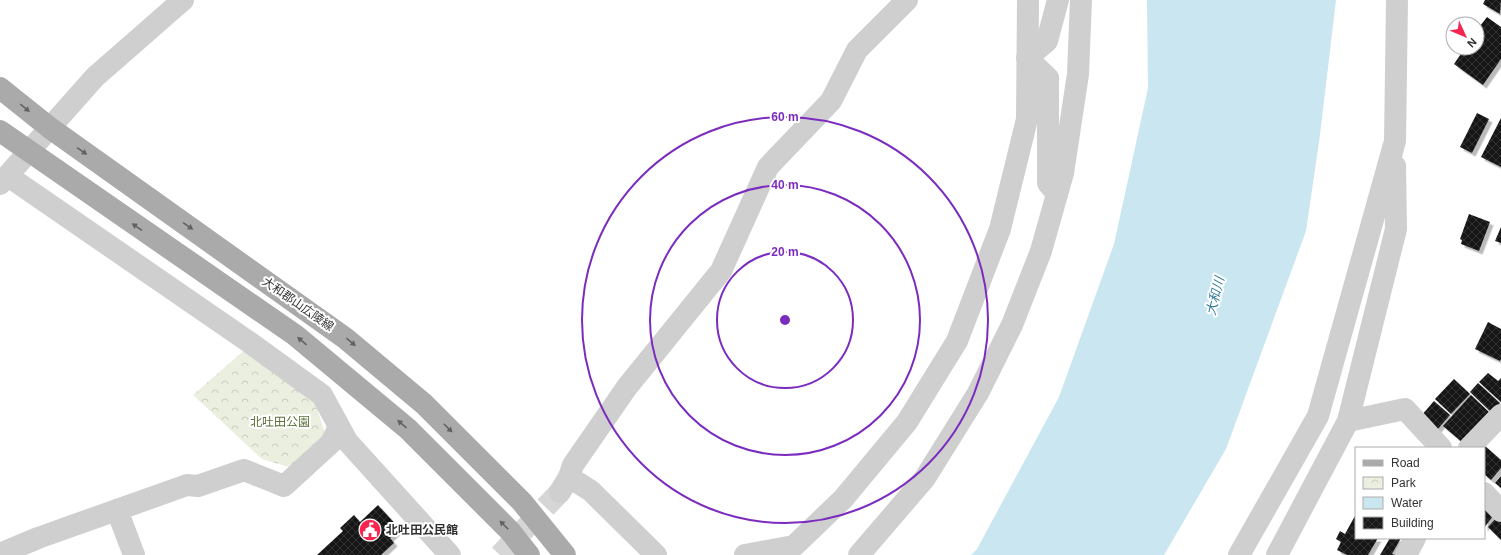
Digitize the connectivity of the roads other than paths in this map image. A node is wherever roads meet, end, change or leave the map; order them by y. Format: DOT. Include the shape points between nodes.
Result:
graph roads {
  1 [pos="183,0"];
  2 [pos="907,0"];
  3 [pos="1028,0"];
  4 [pos="1058,0"];
  5 [pos="1081,0"];
  6 [pos="1397,0"];
  7 [pos="1028,58"];
  8 [pos="0,88"];
  9 [pos="50,128"];
  10 [pos="0,131"];
  11 [pos="1395,141"];
  12 [pos="29,152"];
  13 [pos="4,180"];
  14 [pos="1057,194"];
  15 [pos="1501,415"];
  16 [pos="1348,421"];
  17 [pos="339,427"];
  18 [pos="1440,447"];
  19 [pos="1470,447"];
  20 [pos="1485,494"];
  21 [pos="117,510"];
  22 [pos="1501,511"];
  23 [pos="1414,539"];
  24 [pos="0,554"];
  25 [pos="134,555"];
  26 [pos="450,555"];
  27 [pos="529,555"];
  28 [pos="565,555"];
  29 [pos="656,555"];
  30 [pos="746,555"];
  31 [pos="859,555"];
  32 [pos="1239,555"];
  33 [pos="1277,555"];
  34 [pos="1406,555"];
  1 -- 9 [label="street" via="95,77"];
  2 -- 29 [label="street" via="857,50 831,101 768,167 721,271 627,387 573,465 565,485 591,491"];
  3 -- 7 [label="street"];
  4 -- 7 [label="street" via="1047,41"];
  5 -- 14 [label="street" via="1078,74 1063,173"];
  6 -- 11 [label="street"];
  7 -- 14 [label="street" via="1048,78 1048,183"];
  7 -- 30 [label="street" via="1027,119 1000,229 957,341 907,422 843,498 794,546"];
  8 -- 9 [label="main road, 大和郡山広陵線, one-way"];
  9 -- 12 [label="street"];
  9 -- 28 [label="main road, 大和郡山広陵線, one-way" via="345,338 424,404 522,502"];
  10 -- 12 [label="main road"];
  11 -- 16 [label="street" via="1396,229"];
  11 -- 32 [label="street" via="1318,416"];
  12 -- 13 [label="street"];
  27 -- 12 [label="main road, one-way" via="510,531 408,429 295,335"];
  13 -- 17 [label="street" via="250,342 322,395"];
  14 -- 31 [label="street" via="1041,251 1012,325 978,393 925,478"];
  15 -- 19 [label="street"];
  16 -- 18 [label="street" via="1405,409"];
  16 -- 33 [label="street"];
  17 -- 21 [label="street" via="331,442 284,486 244,470 198,486 187,485"];
  17 -- 26 [label="street" via="347,441"];
  20 -- 22 [label="street"];
  21 -- 24 [label="street"];
  21 -- 25 [label="street"];
  23 -- 34 [label="street"];
}
